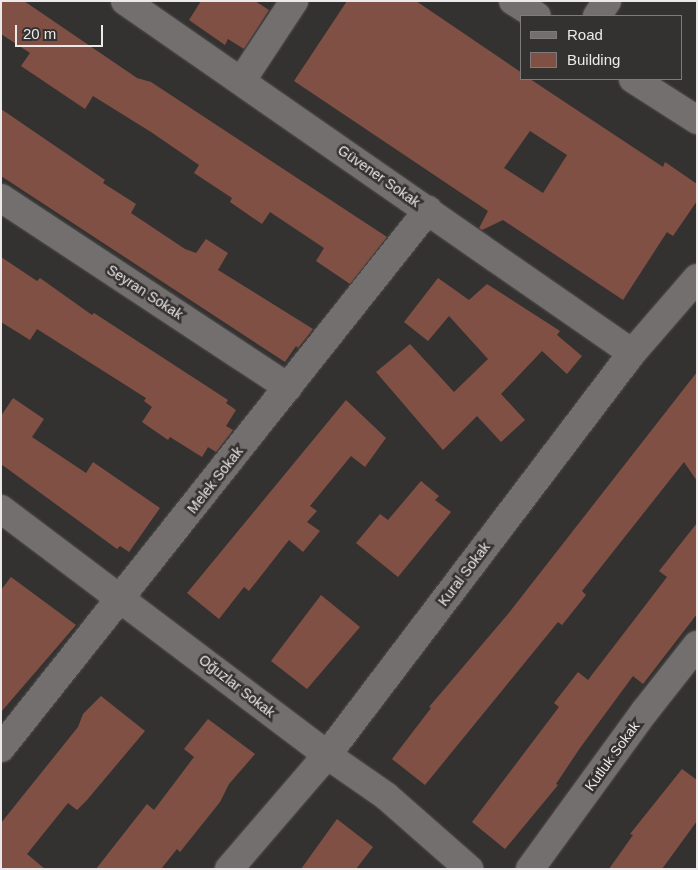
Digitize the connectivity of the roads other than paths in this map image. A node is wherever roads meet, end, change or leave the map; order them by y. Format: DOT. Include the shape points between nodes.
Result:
graph roads {
  1 [pos="125,1"];
  2 [pos="294,1"];
  3 [pos="514,1"];
  4 [pos="607,1"];
  5 [pos="535,15"];
  6 [pos="598,15"];
  7 [pos="242,80"];
  8 [pos="635,80"];
  9 [pos="697,120"];
  10 [pos="1,198"];
  11 [pos="428,210"];
  12 [pos="697,278"];
  13 [pos="632,353"];
  14 [pos="288,387"];
  15 [pos="1,509"];
  16 [pos="122,598"];
  17 [pos="697,645"];
  18 [pos="1,748"];
  19 [pos="327,755"];
  20 [pos="229,869"];
  21 [pos="469,869"];
  22 [pos="530,869"];
  1 -- 7 [label="street, Güvener Sokak"];
  2 -- 7 [label="street"];
  3 -- 5 [label="street"];
  4 -- 6 [label="street"];
  7 -- 11 [label="street, Güvener Sokak"];
  8 -- 9 [label="street"];
  10 -- 14 [label="street, Seyran Sokak"];
  11 -- 13 [label="street, Güvener Sokak"];
  11 -- 14 [label="street, Melek Sokak"];
  12 -- 13 [label="street, Kural Sokak"];
  13 -- 19 [label="street, Kural Sokak"];
  14 -- 16 [label="street, Melek Sokak"];
  15 -- 16 [label="street, Oğuzlar Sokak"];
  16 -- 18 [label="street, Melek Sokak"];
  16 -- 19 [label="street, Oğuzlar Sokak"];
  17 -- 22 [label="street, Kutluk Sokak"];
  19 -- 20 [label="street, Kural Sokak"];
  19 -- 21 [label="street, Oğuzlar Sokak" via="386,796"];
}
